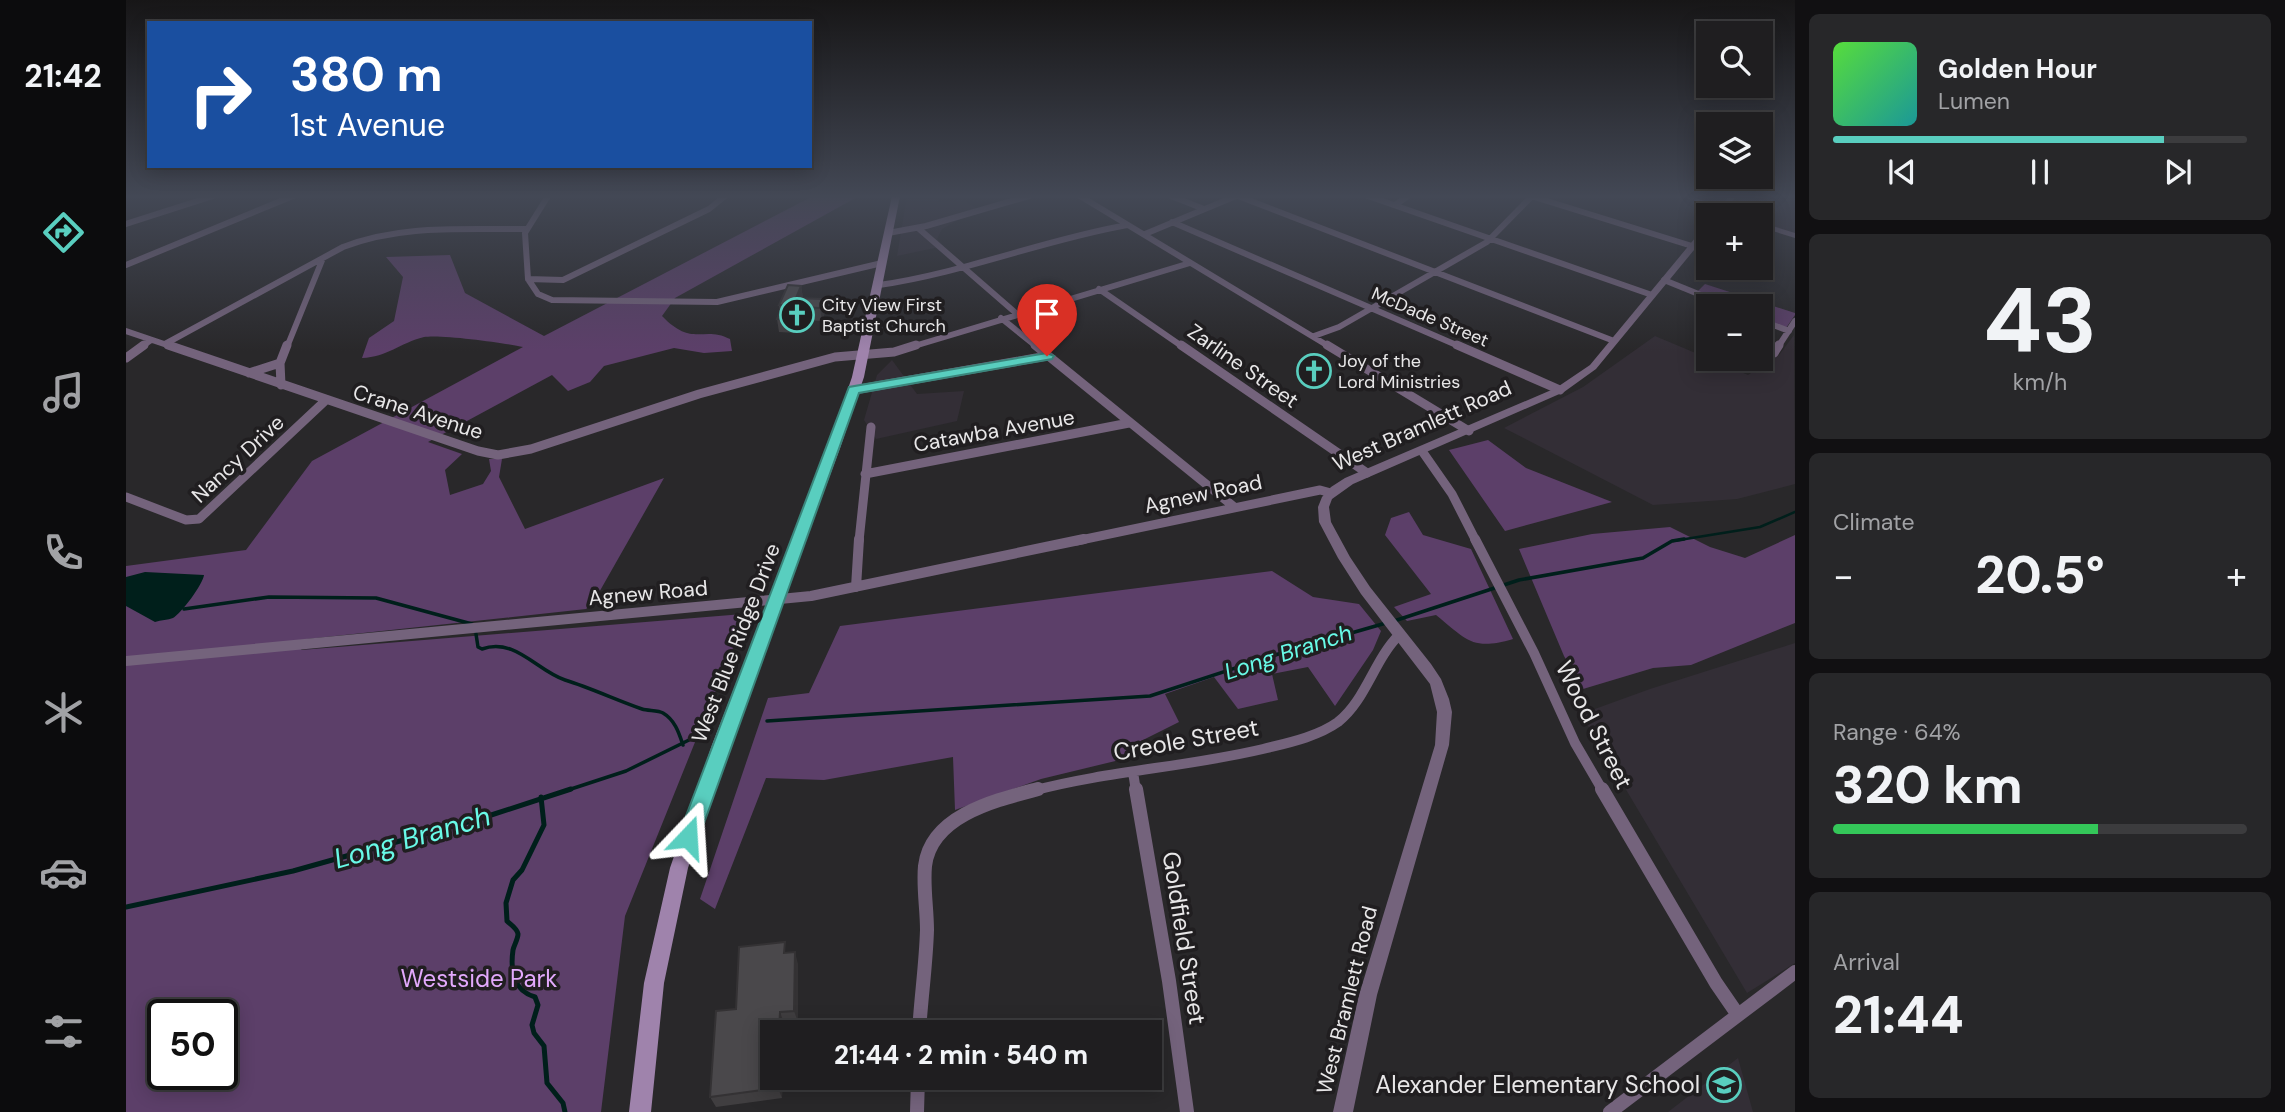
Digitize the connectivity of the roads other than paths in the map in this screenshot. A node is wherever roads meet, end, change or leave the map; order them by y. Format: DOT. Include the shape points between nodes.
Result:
graph roads {
  1 [pos="167,248"];
  2 [pos="343,248"];
  3 [pos="527,248"];
  4 [pos="629,248"];
  5 [pos="885,248"];
  6 [pos="941,248"];
  7 [pos="1032,248"];
  8 [pos="1167,248"];
  9 [pos="1232,248"];
  10 [pos="1372,248"];
  11 [pos="1475,248"];
  12 [pos="1516,248"];
  13 [pos="1691,248"];
  14 [pos="323,258"];
  15 [pos="1190,262"];
  16 [pos="882,263"];
  17 [pos="126,265"];
  18 [pos="964,267"];
  19 [pos="1435,272"];
  20 [pos="528,279"];
  21 [pos="563,280"];
  22 [pos="1664,280"];
  23 [pos="879,285"];
  24 [pos="1100,289"];
  25 [pos="538,294"];
  26 [pos="1698,294"];
  27 [pos="1652,295"];
  28 [pos="1372,309"];
  29 [pos="1017,314"];
  30 [pos="1001,318"];
  31 [pos="1795,321"];
  32 [pos="1773,325"];
  33 [pos="126,331"];
  34 [pos="1789,331"];
  35 [pos="1314,336"];
  36 [pos="151,340"];
  37 [pos="1614,341"];
  38 [pos="165,344"];
  39 [pos="1774,353"];
  40 [pos="864,354"];
  41 [pos="1047,356"];
  42 [pos="126,358"];
  43 [pos="280,363"];
  44 [pos="249,373"];
  45 [pos="281,385"];
  46 [pos="854,390"];
  47 [pos="1560,390"];
  48 [pos="326,400"];
  49 [pos="1129,423"];
  50 [pos="871,427"];
  51 [pos="1469,431"];
  52 [pos="1422,451"];
  53 [pos="1367,473"];
  54 [pos="866,474"];
  55 [pos="1331,493"];
  56 [pos="126,497"];
  57 [pos="1233,506"];
  58 [pos="856,587"];
  59 [pos="776,600"];
  60 [pos="1380,611"];
  61 [pos="1396,632"];
  62 [pos="126,662"];
  63 [pos="1133,772"];
  64 [pos="1795,972"];
  65 [pos="1738,1015"];
  66 [pos="920,1020"];
  67 [pos="918,1090"];
  68 [pos="640,1112"];
  69 [pos="917,1112"];
  70 [pos="1187,1112"];
  71 [pos="1343,1112"];
  72 [pos="1610,1112"];
  1 -- 17 [label="street"];
  2 -- 14 [label="street"];
  3 -- 20 [label="street"];
  4 -- 21 [label="street"];
  5 -- 16 [label="main road, West Blue Ridge Drive"];
  6 -- 18 [label="street"];
  7 -- 18 [label="street"];
  8 -- 15 [label="street"];
  9 -- 28 [label="street, McDade Street"];
  10 -- 19 [label="street"];
  11 -- 19 [label="street"];
  12 -- 27 [label="street"];
  13 -- 22 [label="street, West Bramlett Road"];
  14 -- 38 [label="street"];
  14 -- 43 [label="street"];
  15 -- 24 [label="street, Crane Avenue"];
  15 -- 35 [label="street"];
  16 -- 23 [label="main road, West Blue Ridge Drive"];
  16 -- 25 [label="street" via="717,302 560,301"];
  18 -- 23 [label="street"];
  18 -- 29 [label="street"];
  19 -- 28 [label="street"];
  19 -- 37 [label="street"];
  20 -- 21 [label="street"];
  20 -- 25 [label="street"];
  21 -- 25 [label="street"];
  22 -- 26 [label="street"];
  22 -- 27 [label="street, West Bramlett Road"];
  23 -- 40 [label="main road, West Blue Ridge Drive"];
  24 -- 29 [label="street, Crane Avenue"];
  24 -- 53 [label="street, Zarline Street"];
  27 -- 37 [label="street, West Bramlett Road"];
  28 -- 35 [label="street"];
  28 -- 47 [label="street, McDade Street"];
  29 -- 30 [label="street, Crane Avenue"];
  30 -- 40 [label="street, Crane Avenue" via="894,352"];
  30 -- 41 [label="street"];
  31 -- 34 [label="street"];
  32 -- 34 [label="street"];
  33 -- 36 [label="street, Crane Avenue"];
  34 -- 39 [label="street"];
  35 -- 51 [label="street"];
  36 -- 38 [label="street, Crane Avenue"];
  36 -- 42 [label="street"];
  37 -- 47 [label="street, West Bramlett Road" via="1587,373"];
  38 -- 44 [label="street, Crane Avenue"];
  40 -- 46 [label="main road, West Blue Ridge Drive"];
  40 -- 48 [label="street, Crane Avenue" via="824,360 699,394 507,454 478,452"];
  41 -- 46 [label="street"];
  41 -- 49 [label="street"];
  43 -- 44 [label="street"];
  43 -- 45 [label="street"];
  44 -- 45 [label="street, Crane Avenue"];
  45 -- 48 [label="street, Crane Avenue"];
  46 -- 59 [label="main road, West Blue Ridge Drive"];
  47 -- 51 [label="street, West Bramlett Road"];
  48 -- 56 [label="street, Nancy Drive" via="200,519 186,520"];
  49 -- 54 [label="street, Catawba Avenue"];
  49 -- 57 [label="street"];
  50 -- 54 [label="street"];
  51 -- 52 [label="street, West Bramlett Road"];
  52 -- 53 [label="street, West Bramlett Road"];
  52 -- 65 [label="street, Wood Street" via="1452,494 1576,743"];
  53 -- 55 [label="street, West Bramlett Road"];
  54 -- 58 [label="street"];
  55 -- 57 [label="street, Agnew Road" via="1320,489"];
  55 -- 60 [label="street, West Bramlett Road" via="1323,512 1330,533"];
  57 -- 58 [label="street, Agnew Road"];
  58 -- 59 [label="street, Agnew Road"];
  59 -- 62 [label="street, Agnew Road"];
  59 -- 68 [label="main road, West Blue Ridge Drive" via="679,868 654,983"];
  60 -- 61 [label="street, West Bramlett Road"];
  61 -- 63 [label="street, Creole Street" via="1350,711 1333,725 1238,755"];
  61 -- 71 [label="street, West Bramlett Road" via="1435,681 1445,726 1368,995"];
  63 -- 66 [label="street, Creole Street" via="1010,796 974,810 940,832 926,862 927,930"];
  63 -- 70 [label="street, Goldfield Street"];
  64 -- 65 [label="street"];
  65 -- 72 [label="street"];
  67 -- 69 [label="street"];
}
